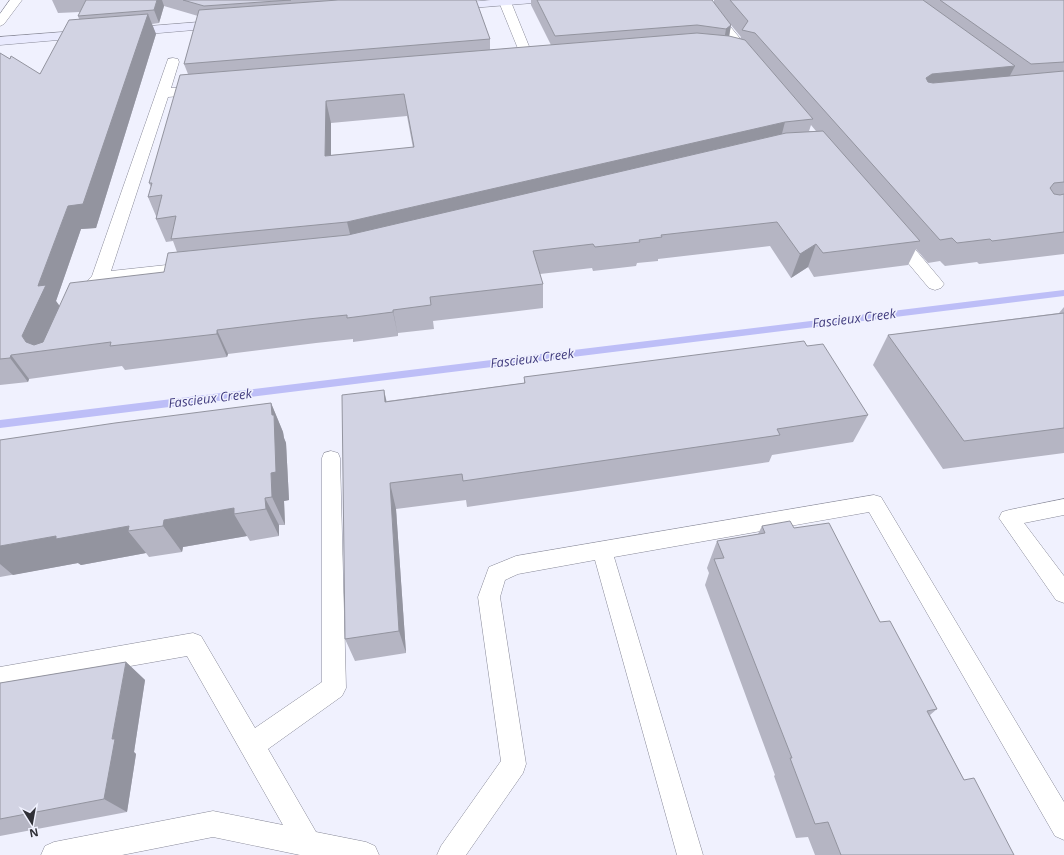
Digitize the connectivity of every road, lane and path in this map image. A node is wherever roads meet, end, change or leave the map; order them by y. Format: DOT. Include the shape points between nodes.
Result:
graph roads {
  1 [pos="16,0"];
  2 [pos="533,0"];
  3 [pos="504,2"];
  4 [pos="706,5"];
  5 [pos="434,8"];
  6 [pos="0,22"];
  7 [pos="236,23"];
  8 [pos="0,41"];
  9 [pos="710,50"];
  10 [pos="545,60"];
  11 [pos="529,61"];
  12 [pos="173,62"];
  13 [pos="514,62"];
  14 [pos="217,88"];
  15 [pos="162,93"];
  16 [pos="885,224"];
  17 [pos="211,266"];
  18 [pos="100,278"];
  19 [pos="935,284"];
  20 [pos="80,298"];
  21 [pos="331,458"];
  22 [pos="1064,507"];
  23 [pos="602,550"];
  24 [pos="1064,594"];
  25 [pos="0,678"];
  26 [pos="251,746"];
  27 [pos="1064,827"];
  28 [pos="308,843"];
  29 [pos="54,855"];
  30 [pos="366,855"];
  31 [pos="450,855"];
  32 [pos="690,855"];
  1 -- 6 [label="street"];
  2 -- 3 [label="street"];
  3 -- 5 [label="street"];
  3 -- 11 [label="street"];
  4 -- 9 [label="street" via="737,42 732,54"];
  7 -- 8 [label="street"];
  10 -- 11 [label="street"];
  11 -- 13 [label="street"];
  12 -- 15 [label="street"];
  14 -- 15 [label="street"];
  15 -- 18 [label="street"];
  16 -- 19 [label="street"];
  17 -- 18 [label="street"];
  18 -- 20 [label="street"];
  21 -- 26 [label="lane" via="334,688"];
  22 -- 24 [label="lane" via="1009,518"];
  23 -- 27 [label="lane" via="874,503"];
  23 -- 31 [label="lane" via="516,565 496,574 489,597 514,764"];
  23 -- 32 [label="lane"];
  25 -- 26 [label="lane" via="193,644"];
  26 -- 28 [label="lane"];
  28 -- 29 [label="lane" via="214,824"];
  28 -- 30 [label="lane"];
}
